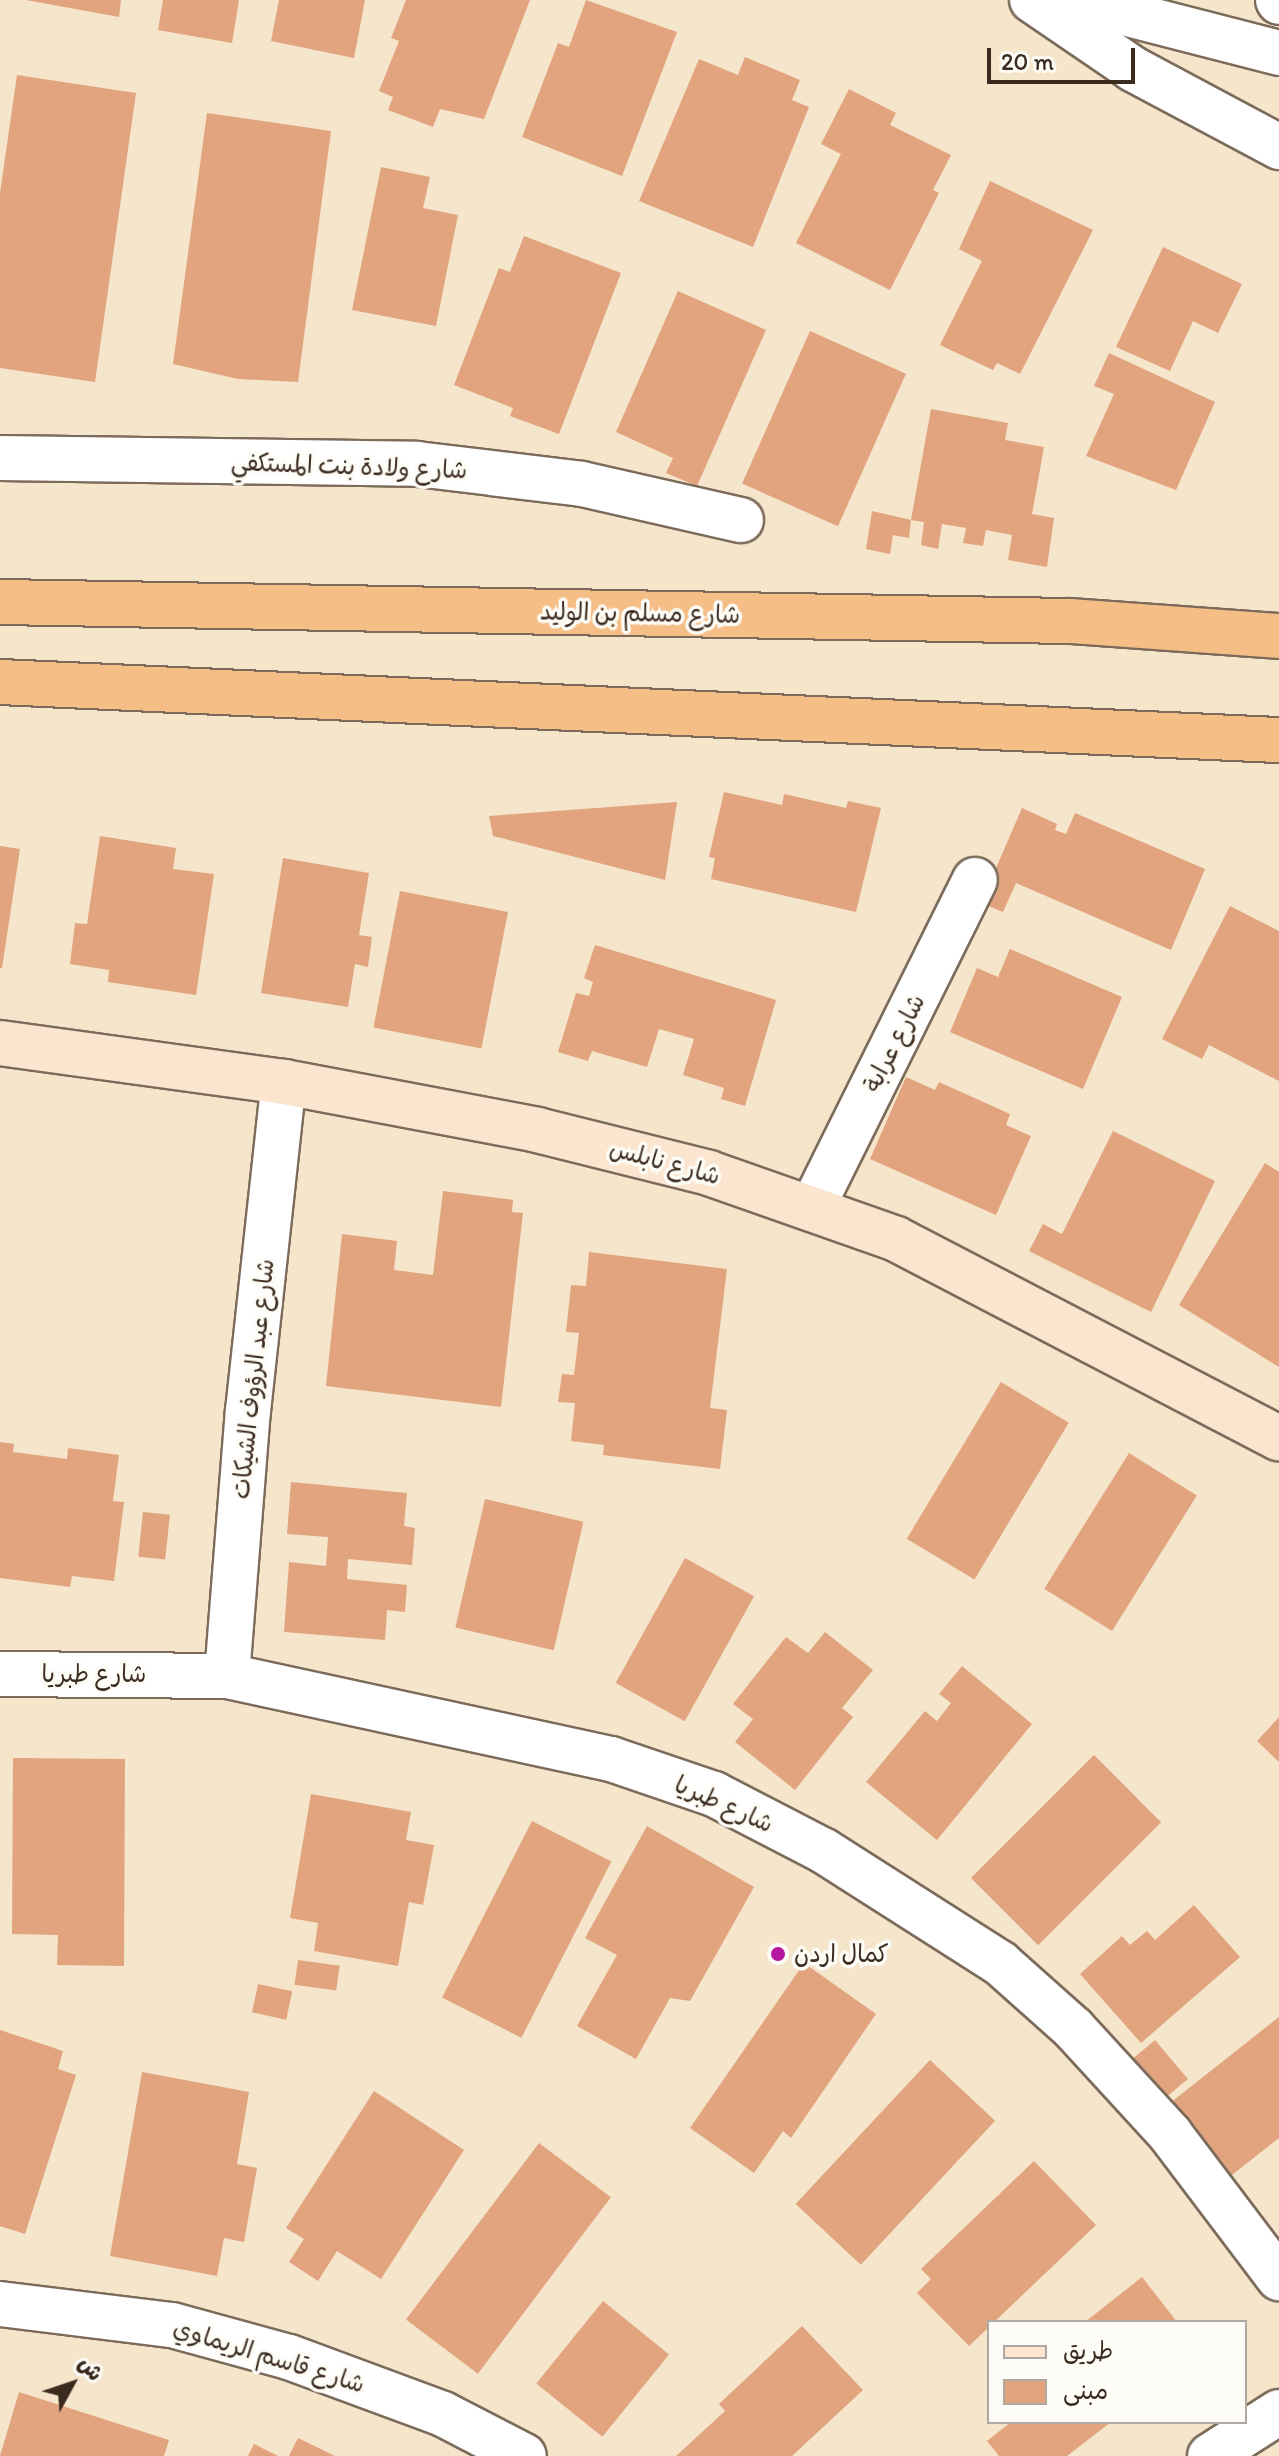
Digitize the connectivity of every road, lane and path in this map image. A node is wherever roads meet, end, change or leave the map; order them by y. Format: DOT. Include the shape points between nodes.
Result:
graph roads {
  1 [pos="1032,0"];
  2 [pos="1084,8"];
  3 [pos="1279,53"];
  4 [pos="1279,147"];
  5 [pos="0,458"];
  6 [pos="741,520"];
  7 [pos="0,602"];
  8 [pos="1279,636"];
  9 [pos="0,682"];
  10 [pos="75,683"];
  11 [pos="0,706"];
  12 [pos="1279,740"];
  13 [pos="975,880"];
  14 [pos="0,1043"];
  15 [pos="284,1082"];
  16 [pos="813,1206"];
  17 [pos="1279,1438"];
  18 [pos="0,1674"];
  19 [pos="227,1676"];
  20 [pos="1279,2278"];
  21 [pos="0,2304"];
  22 [pos="1279,2412"];
  23 [pos="524,2456"];
  24 [pos="1210,2456"];
  1 -- 2 [label="street"];
  2 -- 3 [label="street"];
  2 -- 4 [label="street"];
  5 -- 6 [label="street, شارع ولادة بنت المستكفي" via="417,464 582,484"];
  7 -- 8 [label="highway, شارع مسلم بن الوليد" via="1070,621"];
  9 -- 10 [label="highway"];
  10 -- 11 [label="street"];
  10 -- 12 [label="highway"];
  13 -- 16 [label="street, شارع عرابة"];
  14 -- 15 [label="street, شارع نابلس"];
  15 -- 16 [label="street, شارع نابلس" via="537,1130 709,1173"];
  15 -- 19 [label="street, شارع عبد الرؤوف الشيكات" via="248,1411"];
  16 -- 17 [label="street, شارع نابلس" via="896,1239"];
  18 -- 19 [label="street, شارع طبريا"];
  19 -- 20 [label="street, شارع طبريا" via="611,1759 714,1794 824,1851 1000,1963 1073,2028 1170,2134"];
  21 -- 23 [label="street, شارع قاسم الريماوي" via="172,2325 289,2357 443,2414"];
  22 -- 24 [label="street"];
}
